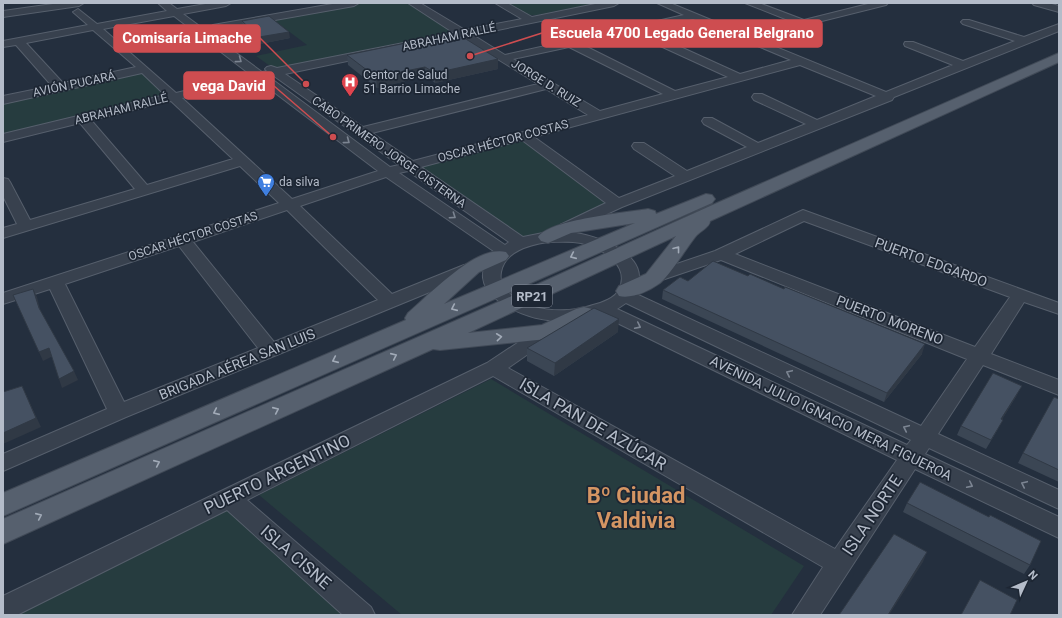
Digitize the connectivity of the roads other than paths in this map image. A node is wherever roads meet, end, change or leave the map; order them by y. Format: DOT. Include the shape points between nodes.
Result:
graph roads {
  1 [pos="58,3"];
  2 [pos="163,3"];
  3 [pos="226,3"];
  4 [pos="354,3"];
  5 [pos="413,3"];
  6 [pos="500,3"];
  7 [pos="614,3"];
  8 [pos="662,3"];
  9 [pos="750,3"];
  10 [pos="883,3"];
  11 [pos="1037,3"];
  12 [pos="79,7"];
  13 [pos="181,8"];
  14 [pos="1059,9"];
  15 [pos="3,10"];
  16 [pos="3,14"];
  17 [pos="694,16"];
  18 [pos="531,20"];
  19 [pos="966,22"];
  20 [pos="804,23"];
  21 [pos="97,26"];
  22 [pos="1059,27"];
  23 [pos="213,28"];
  24 [pos="634,30"];
  25 [pos="464,34"];
  26 [pos="746,37"];
  27 [pos="18,41"];
  28 [pos="1025,41"];
  29 [pos="232,42"];
  30 [pos="3,44"];
  31 [pos="572,44"];
  32 [pos="909,44"];
  33 [pos="1059,46"];
  34 [pos="1059,57"];
  35 [pos="505,58"];
  36 [pos="801,61"];
  37 [pos="965,66"];
  38 [pos="144,69"];
  39 [pos="262,70"];
  40 [pos="276,72"];
  41 [pos="737,77"];
  42 [pos="549,85"];
  43 [pos="60,87"];
  44 [pos="673,94"];
  45 [pos="174,96"];
  46 [pos="758,97"];
  47 [pos="888,97"];
  48 [pos="3,100"];
  49 [pos="597,115"];
  50 [pos="83,119"];
  51 [pos="708,121"];
  52 [pos="816,124"];
  53 [pos="360,132"];
  54 [pos="523,135"];
  55 [pos="3,138"];
  56 [pos="639,146"];
  57 [pos="758,148"];
  58 [pos="242,161"];
  59 [pos="409,166"];
  60 [pos="388,172"];
  61 [pos="686,177"];
  62 [pos="3,182"];
  63 [pos="144,190"];
  64 [pos="289,204"];
  65 [pos="617,204"];
  66 [pos="706,207"];
  67 [pos="26,226"];
  68 [pos="566,228"];
  69 [pos="3,233"];
  70 [pos="548,237"];
  71 [pos="183,240"];
  72 [pos="521,243"];
  73 [pos="600,244"];
  74 [pos="502,254"];
  75 [pos="721,254"];
  76 [pos="619,255"];
  77 [pos="472,268"];
  78 [pos="653,278"];
  79 [pos="55,282"];
  80 [pos="496,290"];
  81 [pos="625,293"];
  82 [pos="1020,295"];
  83 [pos="3,299"];
  84 [pos="390,302"];
  85 [pos="513,304"];
  86 [pos="1059,309"];
  87 [pos="593,312"];
  88 [pos="401,332"];
  89 [pos="547,332"];
  90 [pos="418,346"];
  91 [pos="270,350"];
  92 [pos="980,356"];
  93 [pos="494,368"];
  94 [pos="1059,388"];
  95 [pos="119,412"];
  96 [pos="926,437"];
  97 [pos="912,457"];
  98 [pos="3,463"];
  99 [pos="229,498"];
  100 [pos="1059,500"];
  101 [pos="3,504"];
  102 [pos="1059,528"];
  103 [pos="3,532"];
  104 [pos="839,564"];
  105 [pos="3,609"];
  106 [pos="362,615"];
  107 [pos="805,615"];
  1 -- 15 [label="street"];
  2 -- 13 [label="street, CABO PRIMERO JORGE CISTERNA"];
  3 -- 13 [label="street"];
  4 -- 23 [label="street"];
  5 -- 25 [label="street, JORGE D. RUIZ"];
  6 -- 18 [label="street"];
  7 -- 18 [label="street, ABRAHAM RALLÉ"];
  8 -- 17 [label="street"];
  9 -- 20 [label="street"];
  10 -- 20 [label="street"];
  11 -- 14 [label="street"];
  12 -- 16 [label="street"];
  12 -- 21 [label="street"];
  13 -- 21 [label="street"];
  13 -- 23 [label="street, CABO PRIMERO JORGE CISTERNA"];
  13 -- 39 [label="street, CABO PRIMERO JORGE CISTERNA, one-way"];
  17 -- 24 [label="street"];
  17 -- 26 [label="street"];
  18 -- 25 [label="street, ABRAHAM RALLÉ"];
  19 -- 28 [label="street"];
  20 -- 26 [label="street"];
  21 -- 27 [label="street"];
  21 -- 38 [label="street"];
  22 -- 28 [label="street"];
  23 -- 29 [label="street, CABO PRIMERO JORGE CISTERNA"];
  24 -- 31 [label="street"];
  24 -- 41 [label="street"];
  25 -- 35 [label="street, JORGE D. RUIZ"];
  25 -- 40 [label="street, ABRAHAM RALLÉ"];
  26 -- 36 [label="street"];
  27 -- 30 [label="street"];
  27 -- 43 [label="street"];
  28 -- 37 [label="street"];
  31 -- 35 [label="street"];
  31 -- 44 [label="street"];
  32 -- 37 [label="street"];
  33 -- 66 [label="main road, RP21"];
  34 -- 66 [label="main road, RP21"];
  35 -- 42 [label="street, JORGE D. RUIZ"];
  36 -- 41 [label="street, OSCAR HÉCTOR COSTAS"];
  36 -- 47 [label="street"];
  37 -- 47 [label="street"];
  38 -- 43 [label="street, AVIÓN PUCARÁ"];
  38 -- 45 [label="street"];
  39 -- 40 [label="street, ABRAHAM RALLÉ"];
  39 -- 45 [label="street, ABRAHAM RALLÉ"];
  39 -- 60 [label="street, CABO PRIMERO JORGE CISTERNA, one-way"];
  40 -- 53 [label="street, CABO PRIMERO JORGE CISTERNA"];
  41 -- 44 [label="street, OSCAR HÉCTOR COSTAS"];
  42 -- 49 [label="street, JORGE D. RUIZ"];
  42 -- 53 [label="street"];
  43 -- 48 [label="street, AVIÓN PUCARÁ"];
  44 -- 49 [label="street, OSCAR HÉCTOR COSTAS"];
  45 -- 50 [label="street, ABRAHAM RALLÉ"];
  45 -- 58 [label="street"];
  46 -- 52 [label="street"];
  47 -- 52 [label="street"];
  49 -- 54 [label="street, OSCAR HÉCTOR COSTAS"];
  50 -- 55 [label="street, ABRAHAM RALLÉ"];
  50 -- 63 [label="street"];
  51 -- 57 [label="street"];
  52 -- 57 [label="street"];
  53 -- 59 [label="street, CABO PRIMERO JORGE CISTERNA"];
  54 -- 59 [label="street, OSCAR HÉCTOR COSTAS"];
  54 -- 65 [label="street"];
  56 -- 61 [label="street"];
  57 -- 61 [label="street"];
  58 -- 63 [label="street"];
  58 -- 64 [label="street"];
  59 -- 60 [label="street, OSCAR HÉCTOR COSTAS"];
  59 -- 72 [label="street, CABO PRIMERO JORGE CISTERNA"];
  60 -- 64 [label="street, OSCAR HÉCTOR COSTAS"];
  60 -- 74 [label="street, CABO PRIMERO JORGE CISTERNA, one-way"];
  61 -- 65 [label="street"];
  62 -- 67 [label="street"];
  63 -- 67 [label="street"];
  64 -- 71 [label="street, OSCAR HÉCTOR COSTAS"];
  64 -- 84 [label="street"];
  65 -- 68 [label="street"];
  66 -- 68 [label="main road"];
  66 -- 73 [label="main road, RP21"];
  66 -- 76 [label="main road, RP21"];
  78 -- 66 [label="main road, one-way"];
  67 -- 69 [label="street"];
  68 -- 70 [label="main road"];
  70 -- 72 [label="street"];
  70 -- 73 [label="street" via="577,238"];
  71 -- 79 [label="street, OSCAR HÉCTOR COSTAS"];
  71 -- 91 [label="street"];
  72 -- 74 [label="street"];
  73 -- 76 [label="street"];
  73 -- 80 [label="main road, RP21, one-way"];
  74 -- 77 [label="main road"];
  74 -- 80 [label="street" via="492,267"];
  75 -- 78 [label="street"];
  75 -- 82 [label="street, PUERTO EDGARDO" via="803,215"];
  75 -- 92 [label="street, PUERTO MORENO"];
  76 -- 81 [label="street" via="628,266 631,279"];
  76 -- 85 [label="main road, RP21"];
  77 -- 84 [label="street, BRIGADA AÉREA SAN LUIS"];
  77 -- 88 [label="main road"];
  78 -- 81 [label="main road"];
  79 -- 83 [label="street, OSCAR HÉCTOR COSTAS"];
  79 -- 95 [label="street"];
  80 -- 85 [label="street"];
  80 -- 88 [label="main road, RP21, one-way"];
  81 -- 87 [label="street" via="615,303"];
  96 -- 81 [label="street, AVENIDA JULIO IGNACIO MERA FIGUEROA, one-way"];
  82 -- 86 [label="street, PUERTO EDGARDO"];
  82 -- 92 [label="street, ISLA NORTE"];
  84 -- 91 [label="street, BRIGADA AÉREA SAN LUIS"];
  85 -- 87 [label="street" via="534,312 553,315"];
  85 -- 90 [label="main road, RP21"];
  87 -- 89 [label="main road"];
  87 -- 97 [label="street, AVENIDA JULIO IGNACIO MERA FIGUEROA, one-way"];
  88 -- 101 [label="main road, RP21, one-way"];
  90 -- 89 [label="main road, one-way"];
  89 -- 93 [label="street, PUERTO ARGENTINO"];
  103 -- 90 [label="main road, RP21, one-way"];
  91 -- 95 [label="street, BRIGADA AÉREA SAN LUIS"];
  92 -- 94 [label="street, PUERTO MORENO"];
  92 -- 96 [label="street, ISLA NORTE"];
  93 -- 99 [label="street, PUERTO ARGENTINO"];
  93 -- 104 [label="street, ISLA PAN DE AZÚCAR"];
  95 -- 98 [label="street, BRIGADA AÉREA SAN LUIS"];
  96 -- 97 [label="street, ISLA NORTE"];
  100 -- 96 [label="street, AVENIDA JULIO IGNACIO MERA FIGUEROA, one-way"];
  97 -- 102 [label="street, AVENIDA JULIO IGNACIO MERA FIGUEROA, one-way"];
  97 -- 104 [label="street, ISLA NORTE"];
  99 -- 105 [label="street, PUERTO ARGENTINO"];
  99 -- 106 [label="street, ISLA CISNE"];
  104 -- 107 [label="street, ISLA NORTE"];
}
